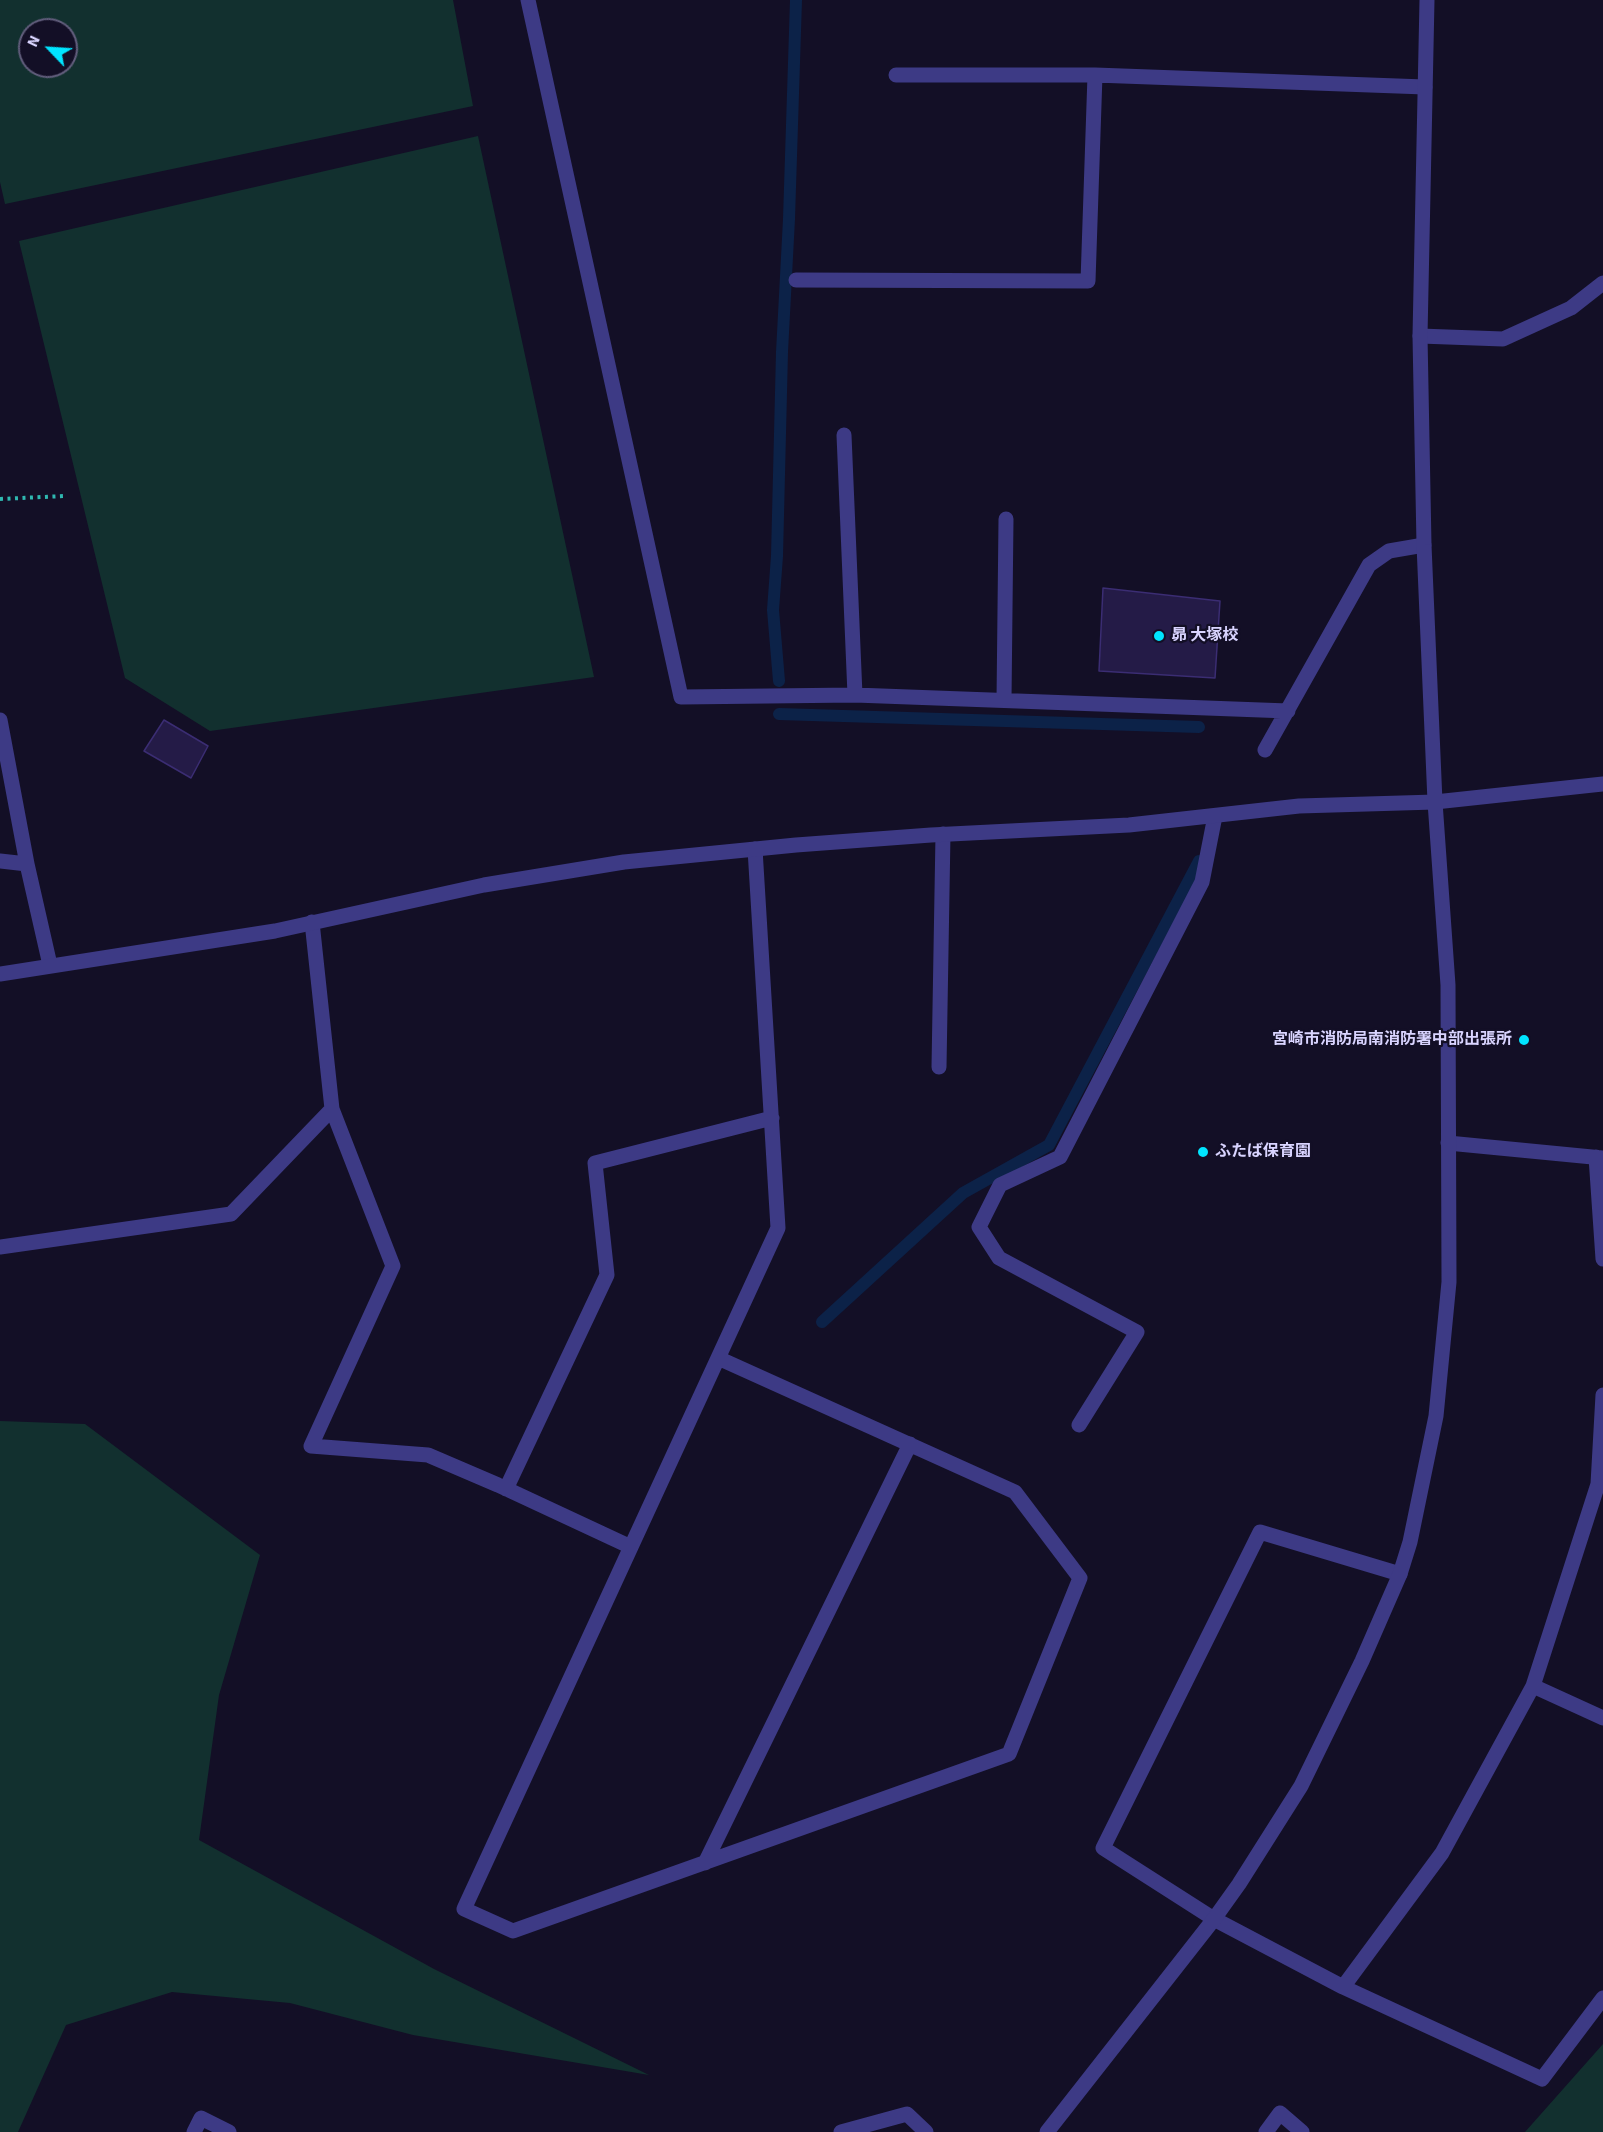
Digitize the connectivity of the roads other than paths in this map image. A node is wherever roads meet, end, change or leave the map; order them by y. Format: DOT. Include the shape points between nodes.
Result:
graph roads {
  1 [pos="528,0"];
  2 [pos="1427,0"];
  3 [pos="896,75"];
  4 [pos="1095,75"];
  5 [pos="1425,87"];
  6 [pos="796,280"];
  7 [pos="1603,283"];
  8 [pos="1420,336"];
  9 [pos="844,435"];
  10 [pos="1006,519"];
  11 [pos="1424,545"];
  12 [pos="855,695"];
  13 [pos="1004,700"];
  14 [pos="1288,711"];
  15 [pos="0,720"];
  16 [pos="1265,750"];
  17 [pos="1603,784"];
  18 [pos="1435,802"];
  19 [pos="1215,816"];
  20 [pos="943,834"];
  21 [pos="755,849"];
  22 [pos="0,861"];
  23 [pos="27,864"];
  24 [pos="312,922"];
  25 [pos="50,965"];
  26 [pos="0,974"];
  27 [pos="939,1067"];
  28 [pos="332,1109"];
  29 [pos="772,1118"];
  30 [pos="1448,1143"];
  31 [pos="1600,1157"];
  32 [pos="0,1247"];
  33 [pos="1603,1259"];
  34 [pos="718,1358"];
  35 [pos="1603,1395"];
  36 [pos="1079,1425"];
  37 [pos="910,1444"];
  38 [pos="1600,1485"];
  39 [pos="506,1489"];
  40 [pos="631,1547"];
  41 [pos="1400,1574"];
  42 [pos="1533,1686"];
  43 [pos="1603,1718"];
  44 [pos="705,1863"];
  45 [pos="1214,1919"];
  46 [pos="1342,1987"];
  47 [pos="1603,1998"];
  48 [pos="194,2132"];
  49 [pos="229,2132"];
  50 [pos="841,2132"];
  51 [pos="926,2132"];
  52 [pos="1047,2132"];
  53 [pos="1266,2132"];
  54 [pos="1302,2132"];
  1 -- 12 [label="street" via="681,697"];
  2 -- 5 [label="street"];
  3 -- 4 [label="street"];
  4 -- 5 [label="street"];
  4 -- 6 [label="street" via="1088,281"];
  5 -- 8 [label="street"];
  7 -- 8 [label="street" via="1571,308 1503,339"];
  8 -- 11 [label="street"];
  9 -- 12 [label="street"];
  10 -- 13 [label="street"];
  11 -- 14 [label="street" via="1389,551 1369,565"];
  11 -- 18 [label="street"];
  12 -- 13 [label="street"];
  13 -- 14 [label="street"];
  14 -- 16 [label="street"];
  15 -- 23 [label="street"];
  17 -- 18 [label="street"];
  18 -- 19 [label="street" via="1299,806"];
  18 -- 30 [label="street" via="1448,985"];
  19 -- 20 [label="street" via="1129,825"];
  19 -- 36 [label="street" via="1202,882 1060,1157 1000,1185 980,1227 999,1258 1137,1332"];
  20 -- 21 [label="street"];
  20 -- 27 [label="street"];
  21 -- 24 [label="street" via="624,862 484,885"];
  21 -- 29 [label="street"];
  22 -- 23 [label="street"];
  23 -- 25 [label="street"];
  24 -- 25 [label="street" via="276,931"];
  24 -- 28 [label="street"];
  25 -- 26 [label="street"];
  28 -- 32 [label="street" via="231,1214"];
  28 -- 39 [label="street" via="393,1266 311,1446 428,1455"];
  29 -- 34 [label="street" via="778,1228"];
  29 -- 39 [label="street" via="595,1163 606,1275"];
  30 -- 31 [label="street"];
  30 -- 41 [label="street" via="1449,1282 1436,1416"];
  31 -- 33 [label="street"];
  34 -- 37 [label="street"];
  34 -- 40 [label="street"];
  35 -- 38 [label="street"];
  37 -- 44 [label="street"];
  37 -- 44 [label="street" via="1015,1492 1080,1578 1009,1754"];
  38 -- 42 [label="street"];
  39 -- 40 [label="street"];
  40 -- 44 [label="street" via="464,1909 513,1931"];
  41 -- 45 [label="street" via="1301,1786"];
  41 -- 45 [label="street" via="1260,1532 1103,1848"];
  42 -- 43 [label="street"];
  42 -- 46 [label="street" via="1442,1853"];
  45 -- 46 [label="street"];
  45 -- 52 [label="street"];
  46 -- 47 [label="street" via="1542,2079"];
  48 -- 49 [label="street" via="201,2118"];
  50 -- 51 [label="street" via="907,2114"];
  53 -- 54 [label="street" via="1280,2113"];
}
